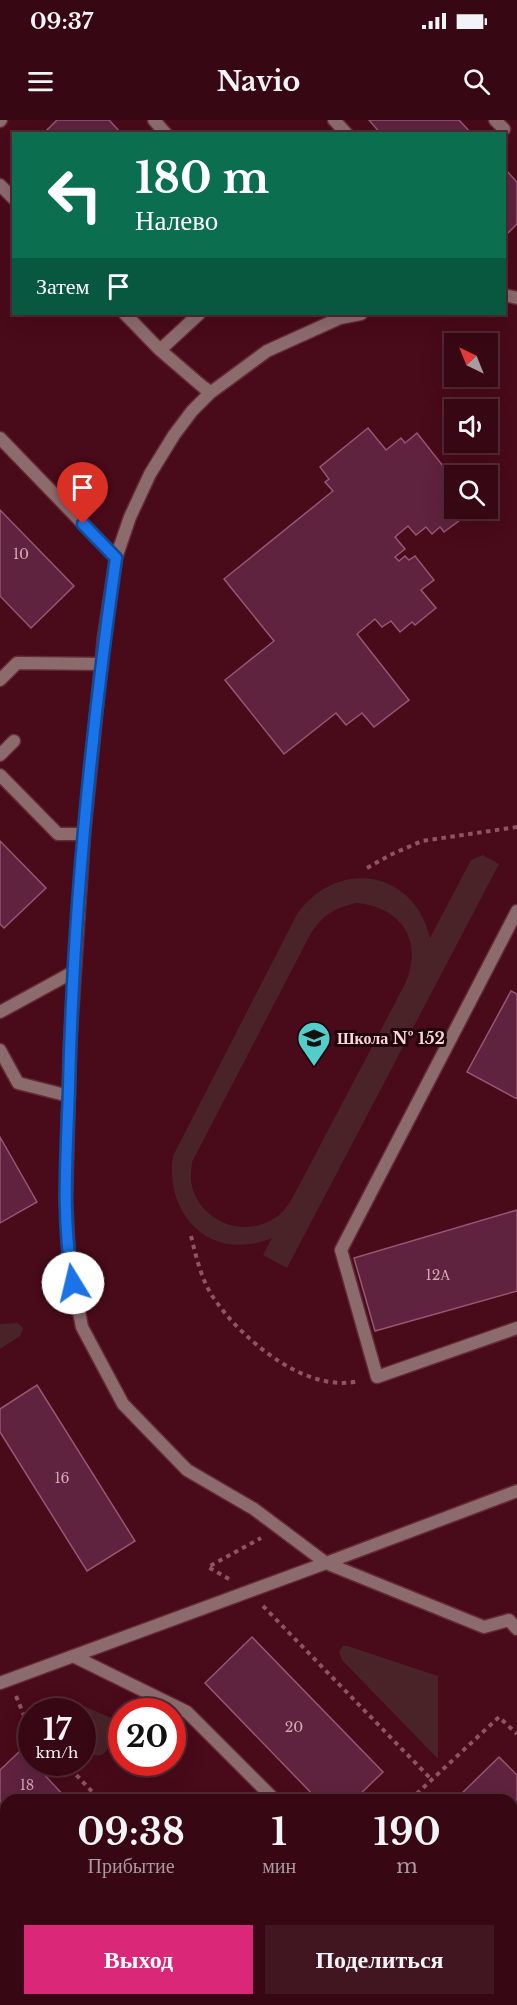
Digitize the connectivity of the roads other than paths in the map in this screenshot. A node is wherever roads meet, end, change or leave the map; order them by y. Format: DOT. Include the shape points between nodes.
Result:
graph roads {
  1 [pos="154,120"];
  2 [pos="334,120"];
  3 [pos="164,132"];
  4 [pos="345,132"];
  5 [pos="0,185"];
  6 [pos="12,197"];
  7 [pos="126,315"];
  8 [pos="198,315"];
  9 [pos="342,316"];
  10 [pos="160,350"];
  11 [pos="210,393"];
  12 [pos="0,438"];
  13 [pos="116,558"];
  14 [pos="102,664"];
  15 [pos="0,680"];
  16 [pos="14,741"];
  17 [pos="0,755"];
  18 [pos="0,775"];
  19 [pos="84,834"];
  20 [pos="517,911"];
  21 [pos="75,971"];
  22 [pos="0,1012"];
  23 [pos="0,1050"];
  24 [pos="69,1096"];
  25 [pos="517,1328"];
  26 [pos="517,1491"];
  27 [pos="326,1563"];
  28 [pos="517,1629"];
  29 [pos="73,1656"];
  30 [pos="5,1681"];
  31 [pos="269,1794"];
  1 -- 3 [label="lane"];
  2 -- 4 [label="lane"];
  5 -- 6 [label="lane"];
  7 -- 10 [label="lane"];
  8 -- 10 [label="lane"];
  9 -- 11 [label="lane" via="267,351"];
  10 -- 11 [label="lane"];
  11 -- 13 [label="lane" via="174,435 150,474"];
  12 -- 13 [label="lane"];
  13 -- 14 [label="lane"];
  14 -- 15 [label="lane" via="18,663"];
  14 -- 19 [label="lane"];
  16 -- 17 [label="lane"];
  18 -- 19 [label="lane" via="58,834"];
  19 -- 21 [label="lane"];
  20 -- 25 [label="lane" via="341,1250 377,1377"];
  21 -- 22 [label="lane"];
  21 -- 24 [label="lane"];
  23 -- 24 [label="lane" via="18,1083"];
  24 -- 27 [label="lane" via="69,1261 82,1327 123,1404 187,1470 254,1509"];
  26 -- 27 [label="lane"];
  27 -- 28 [label="lane" via="484,1627 509,1620"];
  27 -- 29 [label="lane"];
  29 -- 30 [label="lane"];
  29 -- 31 [label="lane" via="187,1712"];
}
